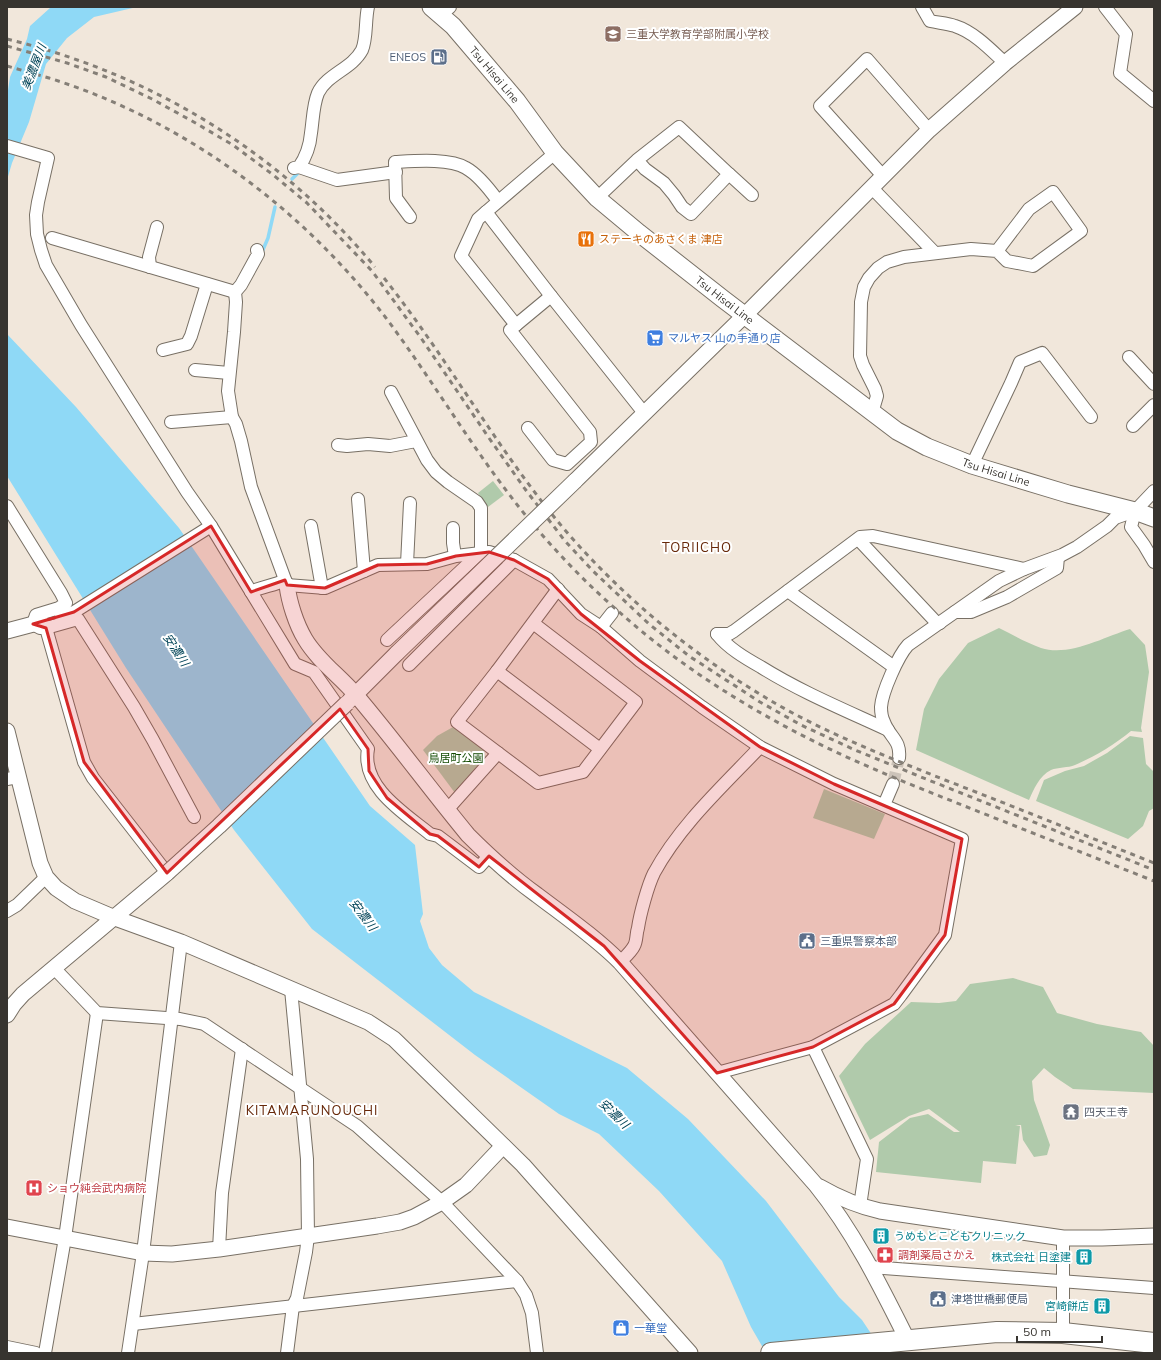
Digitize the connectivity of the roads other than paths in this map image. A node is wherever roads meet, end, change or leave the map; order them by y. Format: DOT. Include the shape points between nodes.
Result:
graph roads {
  1 [pos="368,7"];
  2 [pos="922,7"];
  3 [pos="1075,7"];
  4 [pos="1105,7"];
  5 [pos="441,10"];
  6 [pos="1005,63"];
  7 [pos="1154,101"];
  8 [pos="929,130"];
  9 [pos="7,146"];
  10 [pos="555,154"];
  11 [pos="637,160"];
  12 [pos="396,172"];
  13 [pos="729,174"];
  14 [pos="884,176"];
  15 [pos="871,187"];
  16 [pos="752,195"];
  17 [pos="597,198"];
  18 [pos="498,201"];
  19 [pos="486,212"];
  20 [pos="410,218"];
  21 [pos="157,227"];
  22 [pos="52,238"];
  23 [pos="257,250"];
  24 [pos="997,251"];
  25 [pos="934,252"];
  26 [pos="150,267"];
  27 [pos="207,284"];
  28 [pos="235,292"];
  29 [pos="551,296"];
  30 [pos="745,315"];
  31 [pos="516,325"];
  32 [pos="163,350"];
  33 [pos="1130,357"];
  34 [pos="195,370"];
  35 [pos="229,373"];
  36 [pos="1154,384"];
  37 [pos="391,392"];
  38 [pos="1154,405"];
  39 [pos="644,413"];
  40 [pos="872,413"];
  41 [pos="1091,417"];
  42 [pos="232,418"];
  43 [pos="171,422"];
  44 [pos="1133,426"];
  45 [pos="528,428"];
  46 [pos="416,441"];
  47 [pos="338,445"];
  48 [pos="972,465"];
  49 [pos="1154,491"];
  50 [pos="358,499"];
  51 [pos="410,503"];
  52 [pos="7,506"];
  53 [pos="1135,511"];
  54 [pos="1154,518"];
  55 [pos="211,526"];
  56 [pos="311,526"];
  57 [pos="453,528"];
  58 [pos="858,539"];
  59 [pos="481,552"];
  60 [pos="455,556"];
  61 [pos="1058,557"];
  62 [pos="514,560"];
  63 [pos="1154,562"];
  64 [pos="407,564"];
  65 [pos="1024,569"];
  66 [pos="364,571"];
  67 [pos="286,582"];
  68 [pos="322,588"];
  69 [pos="558,589"];
  70 [pos="788,591"];
  71 [pos="251,592"];
  72 [pos="955,612"];
  73 [pos="612,613"];
  74 [pos="533,623"];
  75 [pos="940,623"];
  76 [pos="40,625"];
  77 [pos="601,627"];
  78 [pos="7,631"];
  79 [pos="387,640"];
  80 [pos="410,665"];
  81 [pos="894,667"];
  82 [pos="498,671"];
  83 [pos="351,698"];
  84 [pos="888,730"];
  85 [pos="7,731"];
  86 [pos="760,746"];
  87 [pos="600,749"];
  88 [pos="498,753"];
  89 [pos="898,758"];
  90 [pos="13,778"];
  91 [pos="894,784"];
  92 [pos="884,805"];
  93 [pos="447,810"];
  94 [pos="194,817"];
  95 [pos="489,856"];
  96 [pos="167,873"];
  97 [pos="46,877"];
  98 [pos="7,911"];
  99 [pos="115,918"];
  100 [pos="181,942"];
  101 [pos="620,962"];
  102 [pos="54,968"];
  103 [pos="291,989"];
  104 [pos="97,1012"];
  105 [pos="7,1015"];
  106 [pos="171,1019"];
  107 [pos="813,1047"];
  108 [pos="242,1049"];
  109 [pos="717,1073"];
  110 [pos="300,1087"];
  111 [pos="503,1146"];
  112 [pos="816,1184"];
  113 [pos="442,1202"];
  114 [pos="860,1206"];
  115 [pos="7,1227"];
  116 [pos="308,1236"];
  117 [pos="1154,1236"];
  118 [pos="65,1238"];
  119 [pos="1063,1238"];
  120 [pos="219,1249"];
  121 [pos="143,1253"];
  122 [pos="870,1267"];
  123 [pos="517,1281"];
  124 [pos="1064,1282"];
  125 [pos="1154,1288"];
  126 [pos="293,1306"];
  127 [pos="133,1324"];
  128 [pos="1063,1333"];
  129 [pos="1154,1343"];
  130 [pos="908,1345"];
  131 [pos="7,1346"];
  132 [pos="36,1353"];
  133 [pos="45,1353"];
  134 [pos="128,1353"];
  135 [pos="287,1353"];
  136 [pos="537,1353"];
  137 [pos="690,1353"];
  138 [pos="771,1353"];
  1 -- 12 [label="street" via="362,49 349,64 330,78 319,92 308,147 302,162 296,168 337,180"];
  2 -- 6 [label="street" via="930,21 960,27"];
  3 -- 6 [label="street"];
  4 -- 7 [label="street" via="1126,34 1120,73"];
  5 -- 10 [label="main road, Tsu Hisai Line" via="516,101"];
  6 -- 8 [label="street"];
  8 -- 14 [label="street"];
  8 -- 14 [label="street" via="867,59 820,106"];
  9 -- 55 [label="street" via="48,158 36,215 40,250 46,265 81,325"];
  10 -- 17 [label="main road, Tsu Hisai Line"];
  10 -- 18 [label="street"];
  11 -- 13 [label="street" via="680,128"];
  11 -- 13 [label="street" via="664,183 682,207 691,214"];
  11 -- 17 [label="street"];
  12 -- 18 [label="street" via="395,162 456,164 470,171"];
  12 -- 20 [label="street" via="396,198"];
  13 -- 16 [label="street"];
  14 -- 15 [label="street"];
  15 -- 25 [label="street"];
  15 -- 30 [label="street"];
  17 -- 30 [label="main road, Tsu Hisai Line"];
  18 -- 19 [label="street"];
  19 -- 29 [label="street"];
  19 -- 31 [label="street" via="478,219 461,256"];
  21 -- 26 [label="street"];
  22 -- 26 [label="street"];
  23 -- 28 [label="street" via="258,254"];
  24 -- 24 [label="street" via="1007,262 1033,266 1081,231 1053,192 1029,209"];
  24 -- 25 [label="street" via="971,249"];
  25 -- 40 [label="street" via="887,262 878,268 864,287 861,302 860,356 877,396"];
  26 -- 27 [label="street"];
  27 -- 28 [label="street"];
  27 -- 32 [label="street" via="187,344"];
  28 -- 35 [label="street"];
  29 -- 31 [label="street"];
  29 -- 39 [label="street"];
  30 -- 39 [label="street"];
  30 -- 40 [label="main road, Tsu Hisai Line"];
  31 -- 45 [label="street" via="510,330 590,432 591,442 567,464 553,460"];
  33 -- 36 [label="street"];
  34 -- 35 [label="street"];
  35 -- 42 [label="street" via="228,391"];
  37 -- 46 [label="street"];
  38 -- 44 [label="street"];
  39 -- 83 [label="street, bridge"];
  40 -- 48 [label="main road, Tsu Hisai Line" via="921,444"];
  41 -- 48 [label="street" via="1042,353 1020,362"];
  42 -- 43 [label="street"];
  42 -- 67 [label="street" via="241,442 251,487"];
  46 -- 47 [label="street" via="390,446"];
  46 -- 59 [label="street" via="436,472 477,502 481,508"];
  48 -- 53 [label="main road, Tsu Hisai Line"];
  49 -- 53 [label="street"];
  50 -- 66 [label="street"];
  51 -- 64 [label="street"];
  52 -- 76 [label="street" via="66,603 59,608 36,615"];
  53 -- 54 [label="main road, Tsu Hisai Line"];
  53 -- 61 [label="street" via="1115,518 1077,547"];
  53 -- 63 [label="street" via="1130,527"];
  55 -- 71 [label="street"];
  55 -- 76 [label="street" via="74,612"];
  56 -- 68 [label="street"];
  57 -- 60 [label="street"];
  58 -- 65 [label="street" via="873,536"];
  58 -- 70 [label="street"];
  58 -- 75 [label="street" via="935,621"];
  59 -- 60 [label="street"];
  59 -- 62 [label="street"];
  59 -- 79 [label="street"];
  60 -- 64 [label="street" via="428,564"];
  61 -- 65 [label="street"];
  61 -- 72 [label="street" via="1057,568 1013,594 971,612"];
  62 -- 69 [label="street" via="548,579"];
  62 -- 80 [label="street"];
  64 -- 66 [label="street" via="378,565"];
  65 -- 72 [label="street" via="999,581"];
  66 -- 68 [label="street"];
  67 -- 68 [label="street"];
  67 -- 71 [label="street" via="261,587"];
  67 -- 83 [label="street" via="294,614 305,639"];
  69 -- 74 [label="street"];
  69 -- 77 [label="street" via="581,614"];
  70 -- 81 [label="street"];
  70 -- 84 [label="street" via="734,631 729,634 717,634 747,659 783,681"];
  71 -- 95 [label="street" via="296,664 314,672 368,749 369,771 373,781 387,798 430,834 438,836 479,867"];
  72 -- 75 [label="street"];
  73 -- 77 [label="street"];
  74 -- 82 [label="street"];
  74 -- 87 [label="street" via="636,702"];
  75 -- 81 [label="street" via="908,645"];
  76 -- 78 [label="street"];
  76 -- 94 [label="street" via="78,619 150,733"];
  76 -- 96 [label="street" via="84,762 93,778"];
  77 -- 86 [label="street" via="640,661"];
  81 -- 84 [label="street" via="881,707 883,721"];
  82 -- 87 [label="street"];
  82 -- 88 [label="street" via="457,722"];
  83 -- 93 [label="street"];
  83 -- 96 [label="street, bridge"];
  84 -- 89 [label="street" via="898,743"];
  85 -- 90 [label="street"];
  86 -- 92 [label="street" via="834,784"];
  86 -- 101 [label="street" via="695,816 668,850 649,888 635,944"];
  87 -- 88 [label="street" via="583,772 538,783"];
  88 -- 93 [label="street"];
  90 -- 97 [label="street"];
  91 -- 92 [label="street"];
  92 -- 107 [label="street" via="962,839 945,934 894,1004"];
  93 -- 95 [label="street"];
  95 -- 101 [label="street" via="604,946"];
  96 -- 99 [label="street"];
  97 -- 98 [label="street" via="17,905"];
  97 -- 99 [label="street" via="70,898"];
  99 -- 100 [label="street"];
  99 -- 102 [label="street"];
  100 -- 103 [label="street"];
  100 -- 106 [label="street"];
  101 -- 109 [label="street"];
  102 -- 104 [label="street"];
  102 -- 105 [label="street" via="23,994"];
  103 -- 110 [label="street"];
  103 -- 111 [label="street" via="368,1022 394,1039"];
  104 -- 106 [label="street"];
  104 -- 118 [label="street"];
  106 -- 108 [label="street" via="204,1024"];
  106 -- 121 [label="street"];
  107 -- 109 [label="street"];
  107 -- 114 [label="street" via="867,1159"];
  108 -- 110 [label="street"];
  108 -- 120 [label="street" via="222,1193"];
  109 -- 112 [label="street"];
  110 -- 113 [label="street" via="357,1126"];
  110 -- 116 [label="street" via="307,1160"];
  111 -- 113 [label="street" via="466,1184"];
  111 -- 137 [label="street" via="523,1165"];
  112 -- 114 [label="street"];
  112 -- 122 [label="street"];
  113 -- 116 [label="street" via="400,1222"];
  113 -- 123 [label="street"];
  114 -- 119 [label="street"];
  115 -- 118 [label="street"];
  116 -- 120 [label="street"];
  116 -- 126 [label="street" via="297,1298"];
  117 -- 119 [label="street"];
  118 -- 121 [label="street"];
  118 -- 133 [label="street"];
  119 -- 124 [label="street"];
  120 -- 121 [label="street" via="172,1254"];
  121 -- 127 [label="street"];
  122 -- 124 [label="street"];
  122 -- 130 [label="street"];
  123 -- 126 [label="street"];
  123 -- 136 [label="street" via="532,1313"];
  124 -- 125 [label="street"];
  124 -- 128 [label="street"];
  126 -- 127 [label="street"];
  126 -- 135 [label="street"];
  127 -- 134 [label="street"];
  128 -- 129 [label="highway"];
  128 -- 130 [label="highway" via="997,1332"];
  130 -- 138 [label="highway"];
  131 -- 132 [label="street"];
}
